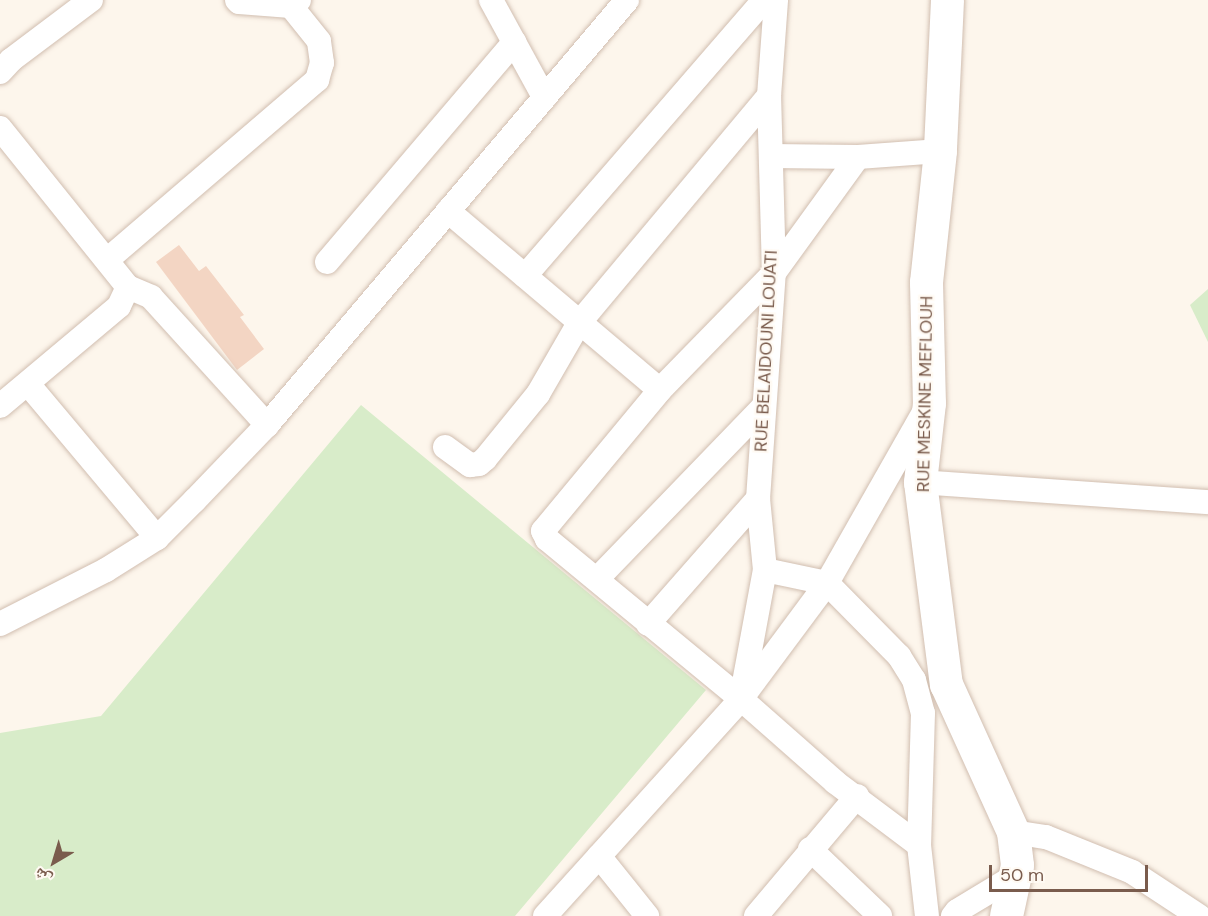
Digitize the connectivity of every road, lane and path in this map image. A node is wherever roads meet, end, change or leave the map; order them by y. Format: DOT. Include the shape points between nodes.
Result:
graph roads {
  1 [pos="91,0"];
  2 [pos="237,0"];
  3 [pos="491,0"];
  4 [pos="627,0"];
  5 [pos="764,0"];
  6 [pos="776,0"];
  7 [pos="947,0"];
  8 [pos="295,3"];
  9 [pos="514,42"];
  10 [pos="4,59"];
  11 [pos="770,96"];
  12 [pos="544,97"];
  13 [pos="0,128"];
  14 [pos="940,151"];
  15 [pos="771,156"];
  16 [pos="858,157"];
  17 [pos="448,210"];
  18 [pos="107,260"];
  19 [pos="327,262"];
  20 [pos="774,273"];
  21 [pos="525,276"];
  22 [pos="128,287"];
  23 [pos="579,322"];
  24 [pos="28,384"];
  25 [pos="660,390"];
  26 [pos="928,403"];
  27 [pos="0,406"];
  28 [pos="762,408"];
  29 [pos="267,425"];
  30 [pos="445,447"];
  31 [pos="920,482"];
  32 [pos="758,499"];
  33 [pos="1208,502"];
  34 [pos="157,538"];
  35 [pos="765,570"];
  36 [pos="597,579"];
  37 [pos="827,583"];
  38 [pos="0,624"];
  39 [pos="648,624"];
  40 [pos="741,699"];
  41 [pos="856,796"];
  42 [pos="1013,832"];
  43 [pos="919,846"];
  44 [pos="810,849"];
  45 [pos="599,856"];
  46 [pos="1015,876"];
  47 [pos="545,916"];
  48 [pos="647,916"];
  49 [pos="756,916"];
  50 [pos="880,916"];
  51 [pos="927,916"];
  52 [pos="953,916"];
  53 [pos="1006,916"];
  54 [pos="1199,916"];
  1 -- 10 [label="street"];
  2 -- 8 [label="street"];
  3 -- 9 [label="street"];
  4 -- 12 [label="street"];
  5 -- 21 [label="street"];
  6 -- 11 [label="street, RUE BELAIDOUNI LOUATI"];
  7 -- 14 [label="main road, RUE MESKINE MEFLOUH"];
  8 -- 18 [label="street" via="319,42 322,63 317,80"];
  9 -- 12 [label="street"];
  9 -- 19 [label="street"];
  11 -- 15 [label="street, RUE BELAIDOUNI LOUATI"];
  11 -- 23 [label="street"];
  12 -- 17 [label="street"];
  13 -- 18 [label="street"];
  14 -- 16 [label="street"];
  14 -- 26 [label="main road, RUE MESKINE MEFLOUH" via="926,282"];
  15 -- 16 [label="street"];
  15 -- 20 [label="street, RUE BELAIDOUNI LOUATI"];
  16 -- 20 [label="street"];
  17 -- 21 [label="street"];
  17 -- 29 [label="street"];
  18 -- 22 [label="street"];
  20 -- 25 [label="street"];
  20 -- 28 [label="street, RUE BELAIDOUNI LOUATI"];
  21 -- 23 [label="street"];
  22 -- 24 [label="street" via="119,306"];
  22 -- 29 [label="street" via="151,297"];
  23 -- 25 [label="street"];
  23 -- 30 [label="street" via="538,394 485,459 470,465"];
  24 -- 27 [label="street"];
  24 -- 34 [label="street"];
  25 -- 36 [label="street" via="543,531 547,539"];
  26 -- 31 [label="main road, RUE MESKINE MEFLOUH"];
  26 -- 37 [label="street"];
  28 -- 32 [label="street, RUE BELAIDOUNI LOUATI"];
  28 -- 36 [label="street"];
  29 -- 34 [label="street"];
  31 -- 33 [label="street"];
  31 -- 42 [label="main road, RUE MESKINE MEFLOUH" via="946,684"];
  32 -- 35 [label="street, RUE BELAIDOUNI LOUATI"];
  32 -- 39 [label="street"];
  34 -- 38 [label="street" via="106,570"];
  35 -- 37 [label="street"];
  35 -- 40 [label="street, RUE BELAIDOUNI LOUATI"];
  36 -- 39 [label="street"];
  37 -- 40 [label="street"];
  37 -- 43 [label="street" via="899,656 914,680 923,713"];
  39 -- 40 [label="street"];
  40 -- 41 [label="street"];
  40 -- 45 [label="street"];
  41 -- 43 [label="street"];
  41 -- 44 [label="street"];
  42 -- 46 [label="main road, RUE MESKINE MEFLOUH"];
  42 -- 54 [label="street" via="1046,837 1132,872"];
  43 -- 51 [label="street"];
  44 -- 49 [label="street"];
  44 -- 50 [label="street"];
  45 -- 47 [label="street"];
  45 -- 48 [label="street"];
  46 -- 52 [label="street"];
  46 -- 53 [label="main road, RUE MESKINE MEFLOUH"];
}
